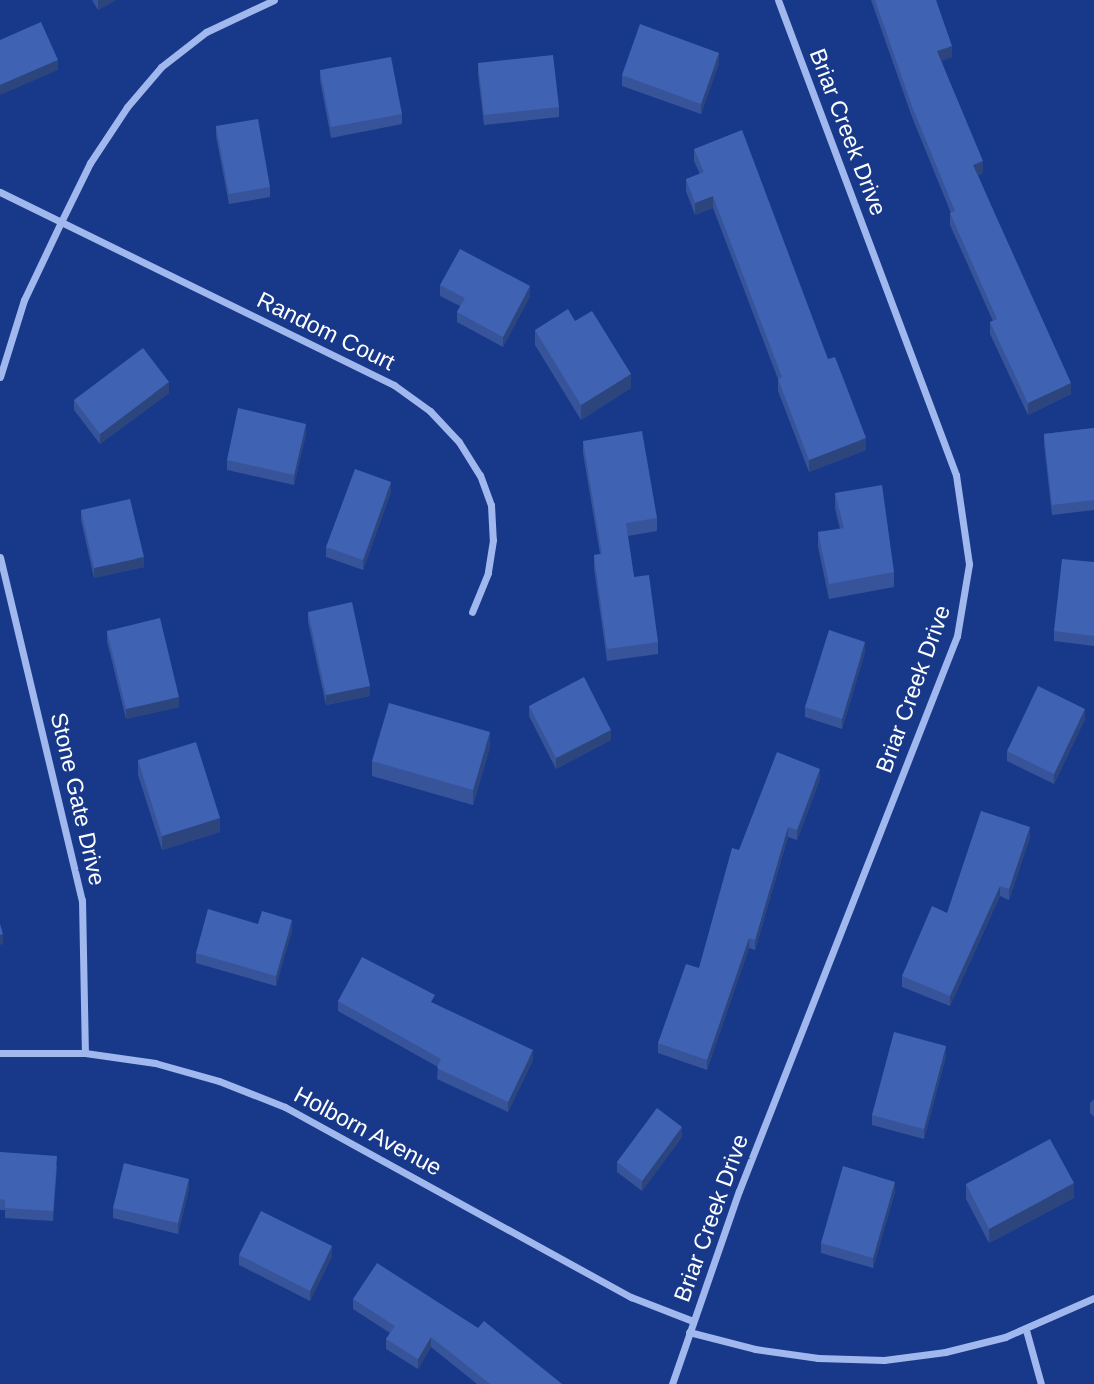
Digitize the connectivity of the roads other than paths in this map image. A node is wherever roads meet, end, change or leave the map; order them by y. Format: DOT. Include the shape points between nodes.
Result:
graph roads {
  1 [pos="274,0"];
  2 [pos="778,0"];
  3 [pos="0,192"];
  4 [pos="61,222"];
  5 [pos="0,377"];
  6 [pos="0,557"];
  7 [pos="472,612"];
  8 [pos="85,1053"];
  9 [pos="0,1054"];
  10 [pos="1094,1298"];
  11 [pos="693,1321"];
  12 [pos="1026,1330"];
  13 [pos="689,1332"];
  14 [pos="672,1384"];
  15 [pos="1041,1384"];
  1 -- 4 [label="street" via="205,32 162,67 127,107 90,163"];
  2 -- 11 [label="street, Briar Creek Drive" via="956,475 969,564 957,636"];
  3 -- 4 [label="street, Random Court"];
  4 -- 5 [label="street" via="24,300"];
  4 -- 7 [label="street, Random Court" via="394,385 430,411 459,442 480,475 491,505 493,540 488,573"];
  6 -- 8 [label="street, Stone Gate Drive" via="82,900"];
  8 -- 9 [label="street, Holborn Avenue"];
  8 -- 11 [label="street, Holborn Avenue" via="155,1063 285,1107 631,1297"];
  10 -- 12 [label="street"];
  11 -- 13 [label="street, Briar Creek Drive"];
  12 -- 13 [label="street" via="946,1352 884,1360 768,1351"];
  12 -- 15 [label="street"];
  13 -- 14 [label="street, Briar Creek Drive"];
}
